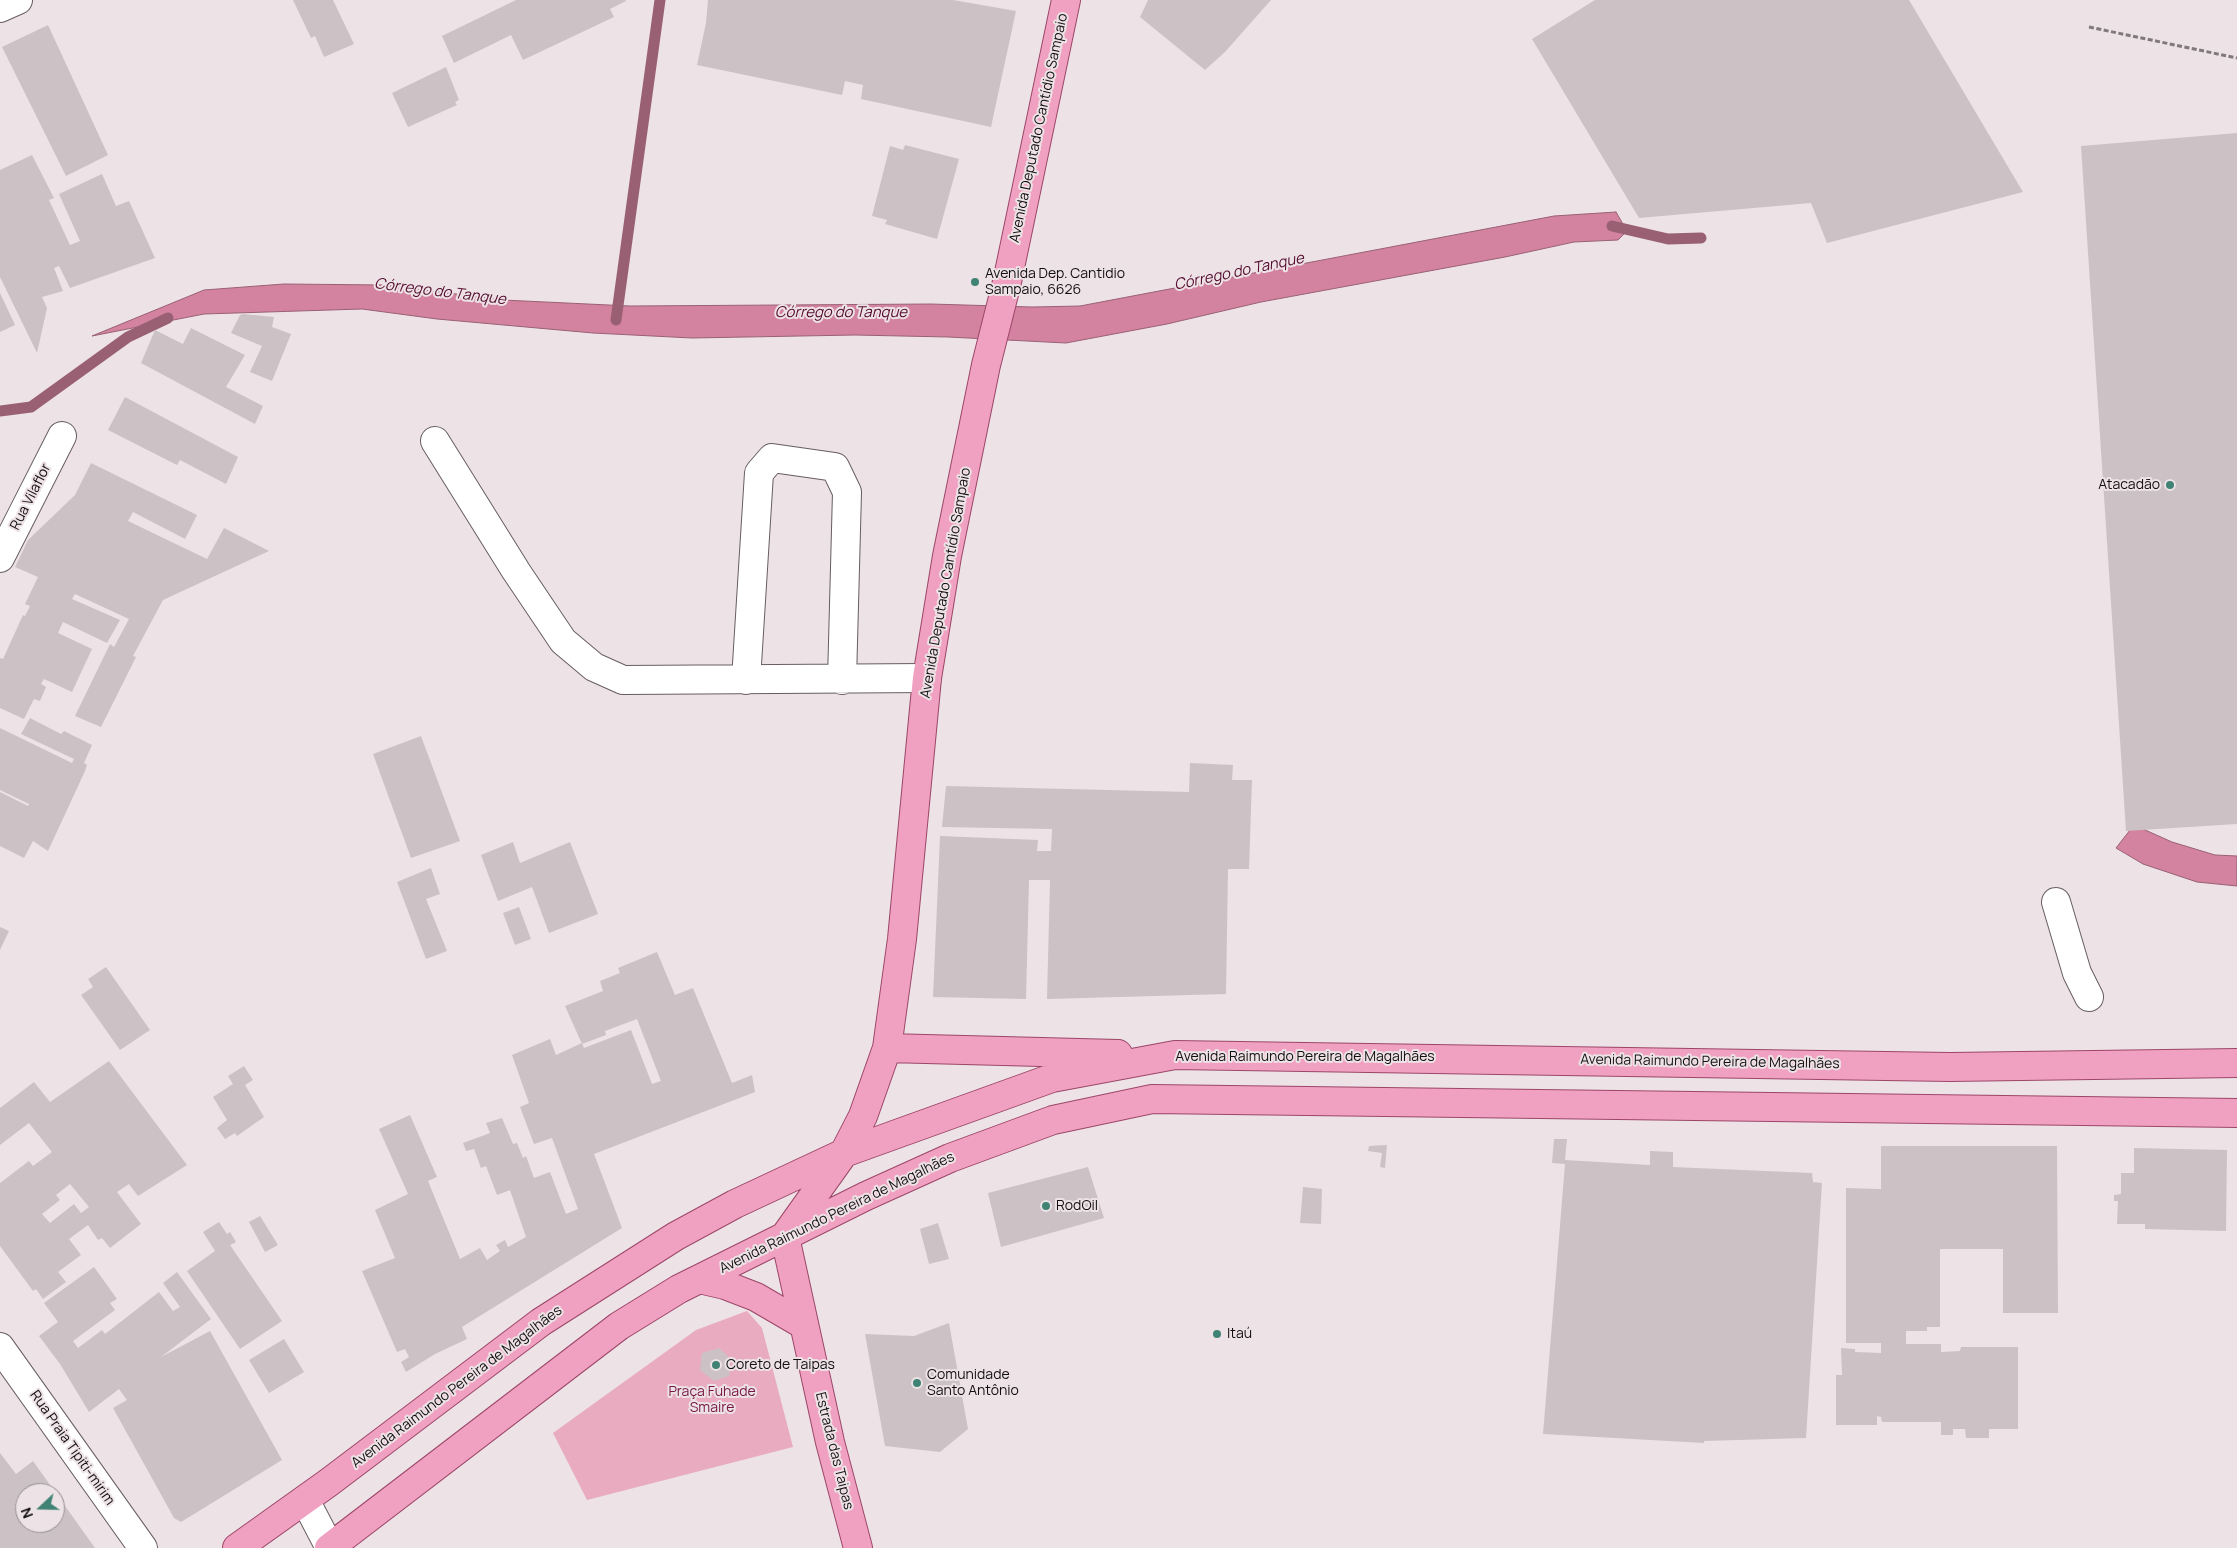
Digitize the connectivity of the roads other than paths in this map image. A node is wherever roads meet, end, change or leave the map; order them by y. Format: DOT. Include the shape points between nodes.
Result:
graph roads {
  1 [pos="18,0"];
  2 [pos="1066,0"];
  3 [pos="0,8"];
  4 [pos="62,436"];
  5 [pos="435,441"];
  6 [pos="0,558"];
  7 [pos="927,678"];
  8 [pos="746,680"];
  9 [pos="842,680"];
  10 [pos="2056,902"];
  11 [pos="2089,997"];
  12 [pos="887,1048"];
  13 [pos="1175,1055"];
  14 [pos="2237,1063"];
  15 [pos="2237,1113"];
  16 [pos="844,1153"];
  17 [pos="785,1236"];
  18 [pos="699,1279"];
  19 [pos="804,1325"];
  20 [pos="0,1347"];
  21 [pos="305,1500"];
  22 [pos="143,1548"];
  23 [pos="237,1548"];
  24 [pos="330,1548"];
  25 [pos="858,1548"];
  1 -- 3 [label="street"];
  2 -- 7 [label="main road, Avenida Deputado Cantídio Sampaio" via="1007,282 986,365 947,556"];
  4 -- 6 [label="street, Rua Vilaflor"];
  5 -- 8 [label="street" via="563,641 594,667 623,680"];
  7 -- 9 [label="street"];
  7 -- 12 [label="main road, Avenida Deputado Cantídio Sampaio" via="902,938"];
  8 -- 9 [label="street"];
  8 -- 9 [label="street" via="759,474 772,458 835,468 847,492"];
  10 -- 11 [label="street" via="2077,973"];
  12 -- 13 [label="main road"];
  12 -- 16 [label="main road, Avenida Deputado Cantídio Sampaio" via="863,1116"];
  13 -- 14 [label="main road, Avenida Raimundo Pereira de Magalhães" via="1950,1067"];
  13 -- 16 [label="main road, Avenida Raimundo Pereira de Magalhães" via="1052,1078"];
  15 -- 17 [label="main road, Avenida Raimundo Pereira de Magalhães" via="1152,1099 1053,1120 960,1154"];
  16 -- 17 [label="main road, Avenida Deputado Cantídio Sampaio"];
  16 -- 21 [label="main road, Avenida Raimundo Pereira de Magalhães" via="735,1204 676,1236 541,1322"];
  17 -- 18 [label="main road, Avenida Raimundo Pereira de Magalhães"];
  17 -- 19 [label="main road, Estrada das Taipas"];
  18 -- 19 [label="main road" via="756,1297"];
  18 -- 24 [label="main road, Avenida Raimundo Pereira de Magalhães" via="619,1326"];
  19 -- 25 [label="main road, Estrada das Taipas"];
  20 -- 22 [label="street, Rua Praia Tipiti-mirim"];
  21 -- 23 [label="main road, Avenida Raimundo Pereira de Magalhães"];
  21 -- 24 [label="street"];
}
